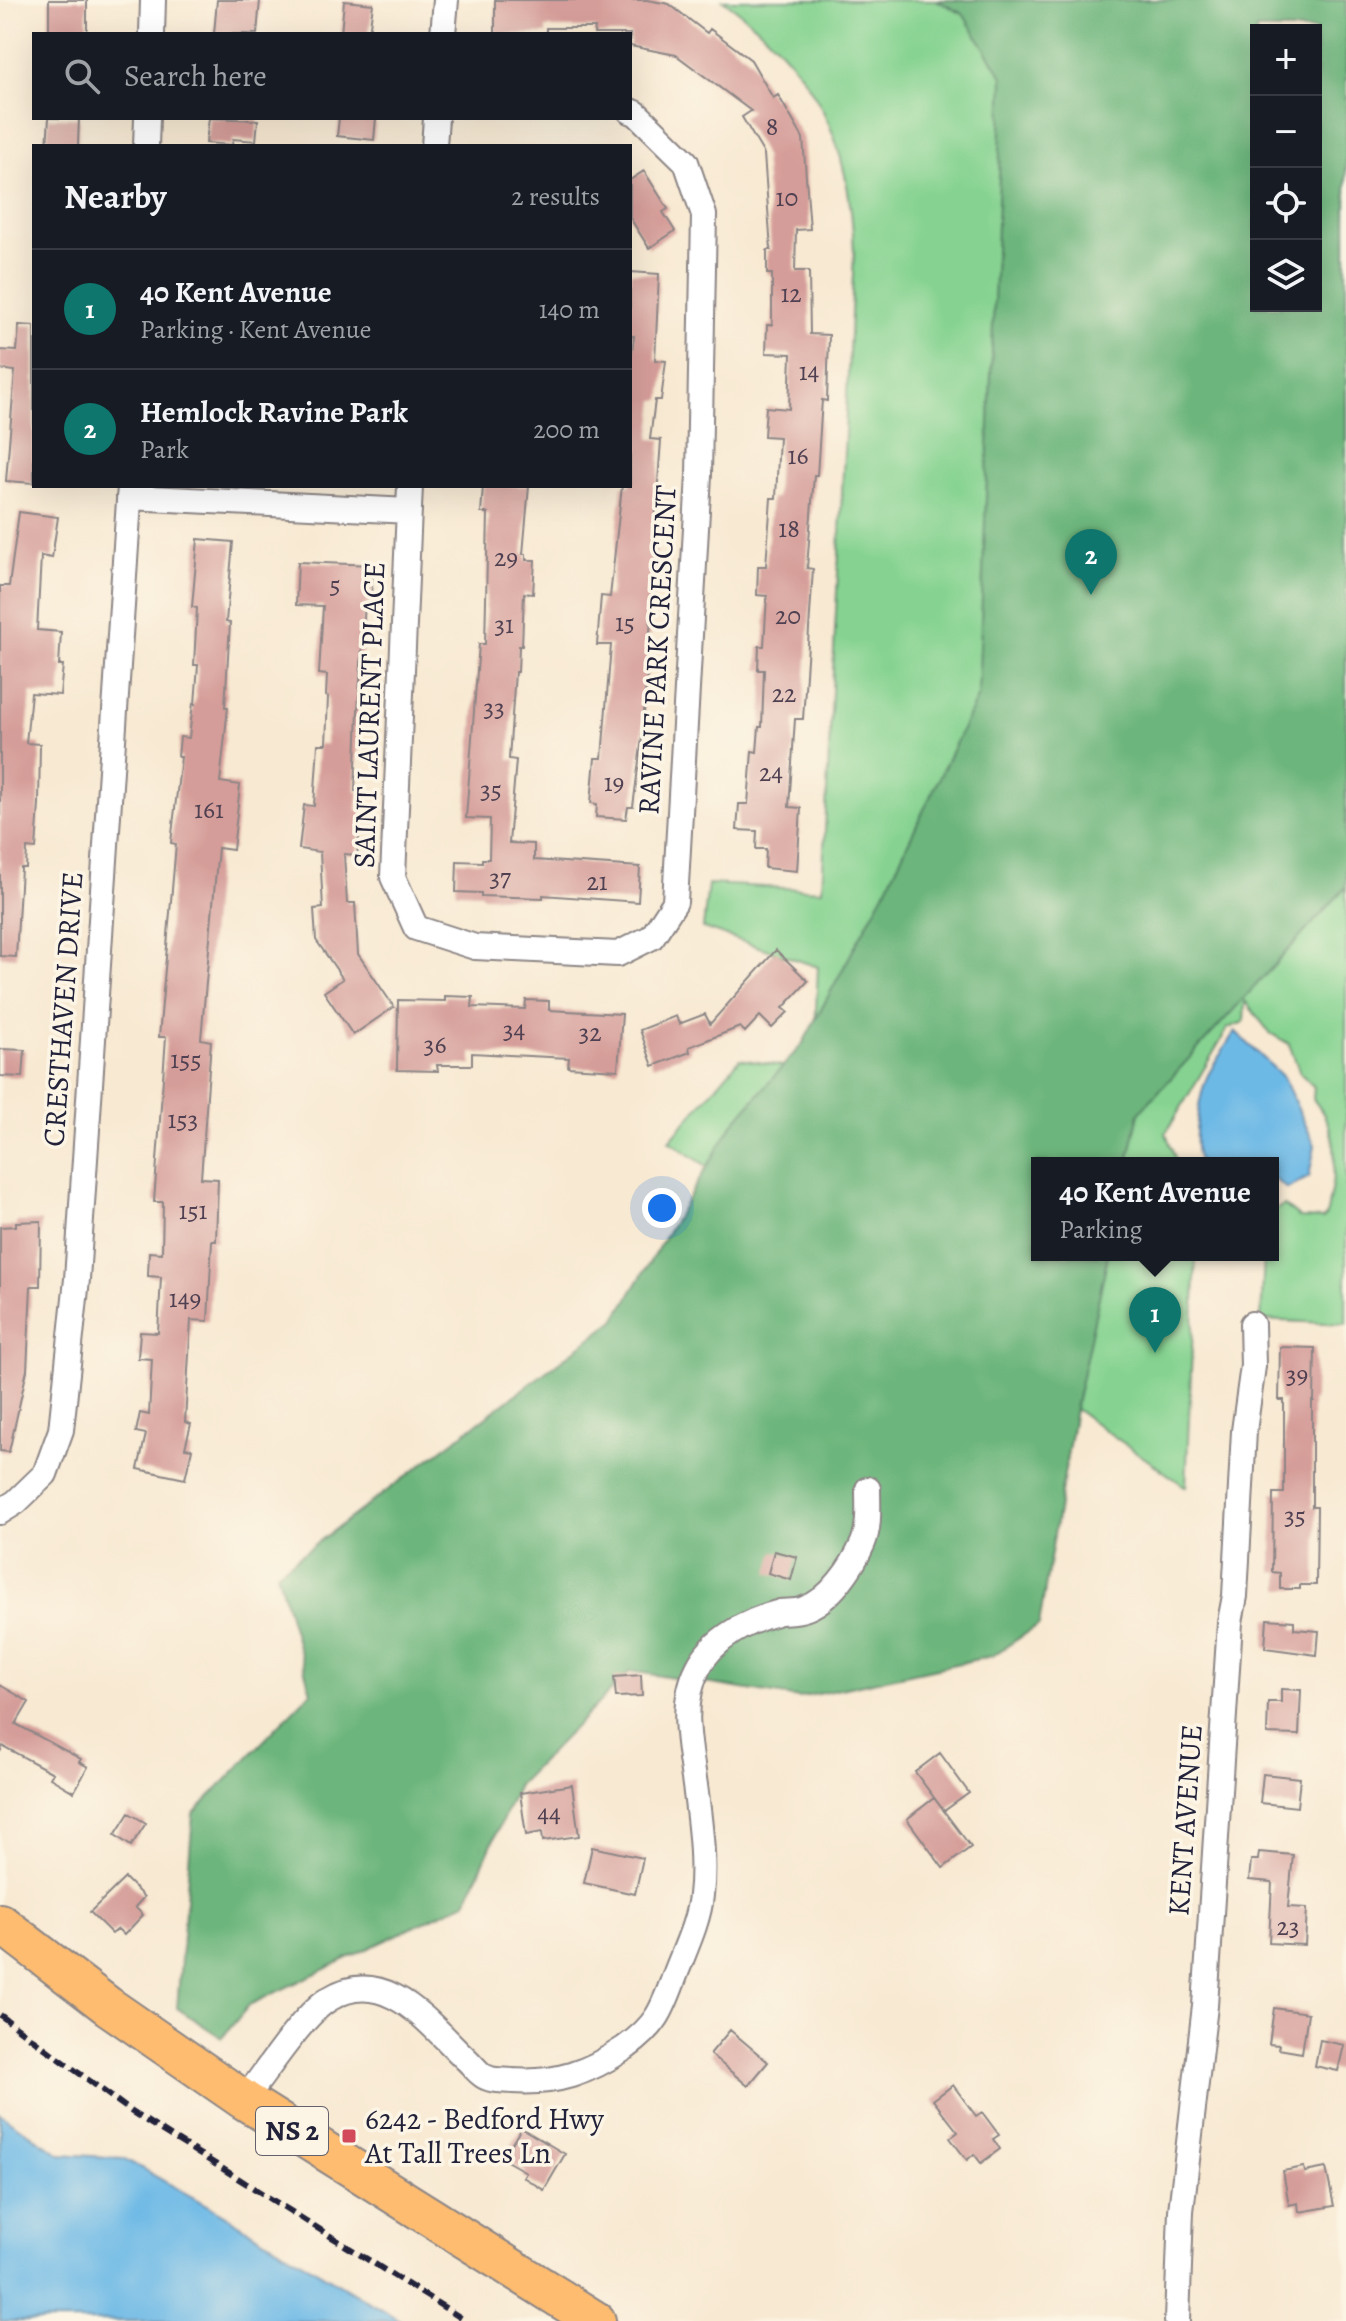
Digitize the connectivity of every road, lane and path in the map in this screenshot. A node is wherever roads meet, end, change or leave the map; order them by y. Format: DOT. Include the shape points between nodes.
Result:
graph roads {
  1 [pos="153,0"];
  2 [pos="446,0"];
  3 [pos="152,32"];
  4 [pos="443,32"];
  5 [pos="632,112"];
  6 [pos="147,120"];
  7 [pos="436,120"];
  8 [pos="146,144"];
  9 [pos="434,144"];
  10 [pos="410,488"];
  11 [pos="129,491"];
  12 [pos="409,511"];
  13 [pos="475,947"];
  14 [pos="1252,1324"];
  15 [pos="868,1489"];
  16 [pos="0,1512"];
  17 [pos="0,1923"];
  18 [pos="244,2100"];
  19 [pos="596,2321"];
  20 [pos="1177,2321"];
  1 -- 3 [label="street"];
  2 -- 4 [label="street"];
  5 -- 13 [label="street, RAVINE PARK CRESCENT" via="686,162 704,215 699,475 675,902 652,937 618,954"];
  6 -- 8 [label="street"];
  7 -- 9 [label="street"];
  10 -- 12 [label="street, SAINT LAURENT PLACE"];
  11 -- 12 [label="street"];
  11 -- 16 [label="street, CRESTHAVEN DRIVE" via="78,1263 61,1430 45,1474"];
  12 -- 13 [label="street, SAINT LAURENT PLACE" via="393,877 416,928"];
  14 -- 20 [label="street, KENT AVENUE" via="1205,2006 1181,2211"];
  15 -- 18 [label="street" via="864,1542 824,1598 805,1609 753,1621 716,1643 698,1667 688,1693 687,1723 701,1897 662,2013 644,2032 623,2049 563,2079 487,2078 397,1996 351,1990 319,2006"];
  17 -- 18 [label="main road, NS 2" via="117,2013"];
  18 -- 19 [label="main road, NS 2"];
}
